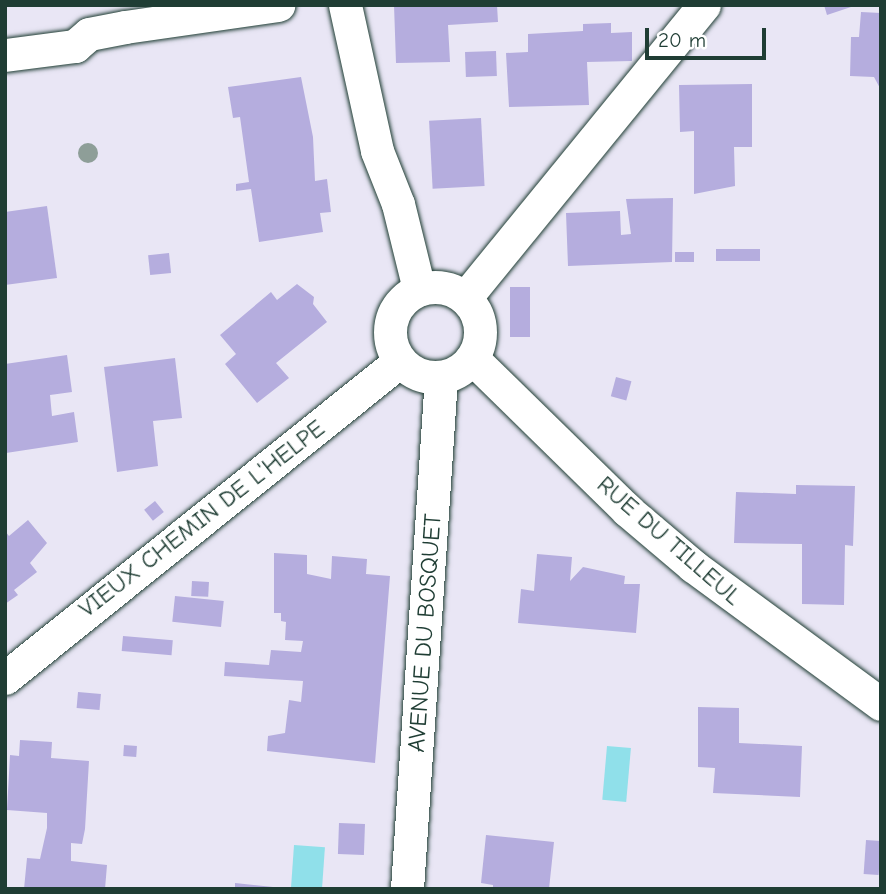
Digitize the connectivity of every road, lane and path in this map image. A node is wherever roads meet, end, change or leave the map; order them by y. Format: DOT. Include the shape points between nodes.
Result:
graph roads {
  1 [pos="278,5"];
  2 [pos="345,5"];
  3 [pos="704,5"];
  4 [pos="5,55"];
  5 [pos="419,289"];
  6 [pos="465,299"];
  7 [pos="472,358"];
  8 [pos="400,361"];
  9 [pos="441,377"];
  10 [pos="5,678"];
  11 [pos="881,704"];
  12 [pos="407,889"];
  1 -- 4 [label="street" via="125,27 89,34 75,46"];
  2 -- 5 [label="street" via="377,151 397,204"];
  3 -- 6 [label="street"];
  5 -- 6 [label="street" via="443,287"];
  5 -- 8 [label="street" via="406,296 391,320 389,335"];
  6 -- 7 [label="street" via="479,320 478,346"];
  7 -- 9 [label="street"];
  7 -- 11 [label="street, RUE DU TILLEUL" via="627,510 692,566"];
  8 -- 9 [label="street" via="426,377"];
  8 -- 10 [label="street, VIEUX CHEMIN DE L'HELPE"];
  9 -- 12 [label="street, AVENUE DU BOSQUET"];
}
